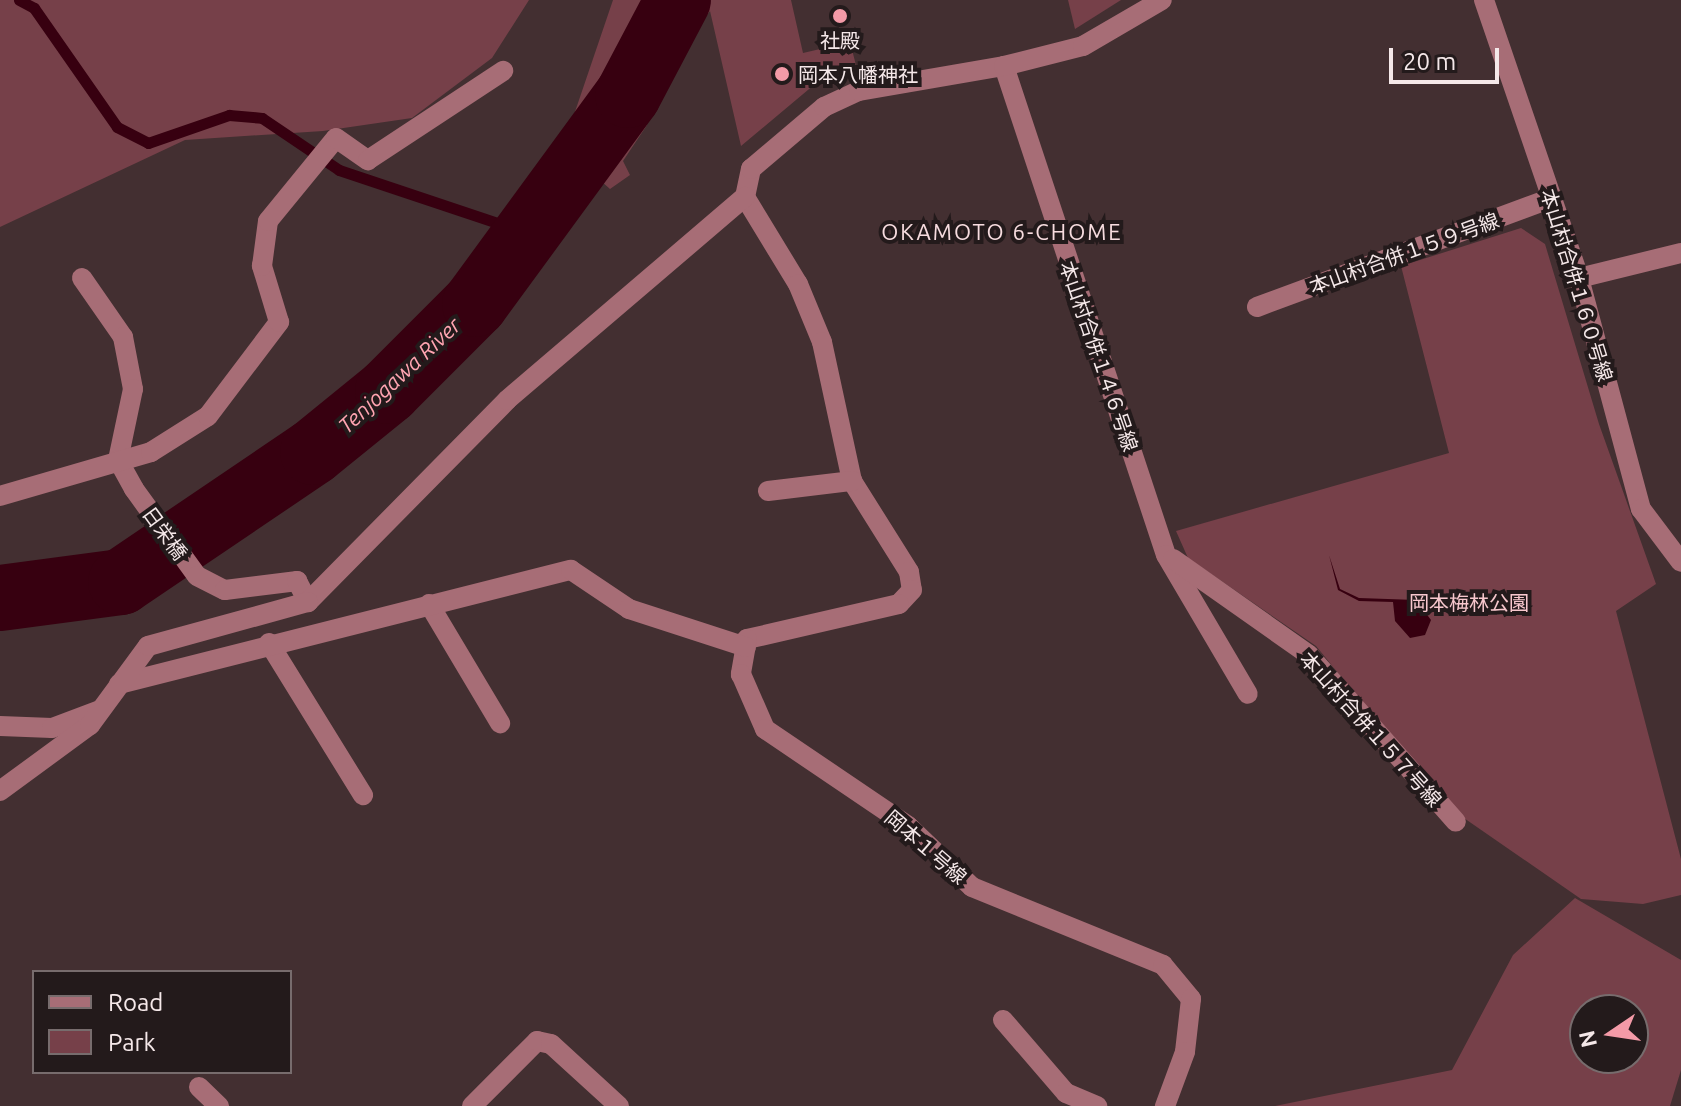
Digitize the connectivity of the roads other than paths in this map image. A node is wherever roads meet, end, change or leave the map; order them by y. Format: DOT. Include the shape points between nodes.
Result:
graph roads {
  1 [pos="1162,0"];
  2 [pos="1484,0"];
  3 [pos="1004,66"];
  4 [pos="503,71"];
  5 [pos="745,197"];
  6 [pos="1551,198"];
  7 [pos="1681,253"];
  8 [pos="82,278"];
  9 [pos="1579,278"];
  10 [pos="1257,307"];
  11 [pos="118,460"];
  12 [pos="852,481"];
  13 [pos="768,491"];
  14 [pos="0,496"];
  15 [pos="1166,555"];
  16 [pos="1681,562"];
  17 [pos="308,602"];
  18 [pos="429,604"];
  19 [pos="269,643"];
  20 [pos="746,647"];
  21 [pos="119,684"];
  22 [pos="1248,694"];
  23 [pos="100,710"];
  24 [pos="500,723"];
  25 [pos="0,726"];
  26 [pos="0,791"];
  27 [pos="363,795"];
  28 [pos="1456,822"];
  29 [pos="1003,1020"];
  30 [pos="199,1087"];
  31 [pos="219,1106"];
  32 [pos="472,1106"];
  33 [pos="619,1106"];
  34 [pos="1097,1106"];
  35 [pos="1165,1106"];
  1 -- 3 [label="street" via="1083,46"];
  2 -- 6 [label="street, 本山村合併１６０号線"];
  3 -- 5 [label="street" via="859,91 824,107 751,169"];
  3 -- 15 [label="street, 本山村合併１４６号線"];
  4 -- 11 [label="street" via="368,160 336,138 268,221 262,266 279,322 208,416 151,452"];
  5 -- 12 [label="street" via="798,284 822,342"];
  5 -- 17 [label="street" via="507,400"];
  6 -- 9 [label="street, 本山村合併１６０号線"];
  6 -- 10 [label="street, 本山村合併１５９号線"];
  7 -- 9 [label="street"];
  8 -- 11 [label="street" via="123,337 133,389"];
  9 -- 16 [label="street, 本山村合併１６０号線" via="1641,509"];
  11 -- 14 [label="street"];
  11 -- 17 [label="street, 日栄橋" via="197,576 225,590 297,581"];
  12 -- 13 [label="street"];
  12 -- 20 [label="street" via="909,572 912,590 899,604 795,624 747,639"];
  15 -- 22 [label="street, 本山村合併１４６号線"];
  15 -- 28 [label="street, 本山村合併１５７号線" via="1309,655"];
  17 -- 21 [label="street" via="148,646"];
  18 -- 19 [label="street"];
  18 -- 20 [label="street" via="571,570 629,609"];
  18 -- 24 [label="street"];
  19 -- 21 [label="street"];
  19 -- 27 [label="street"];
  20 -- 35 [label="street, 岡本１号線" via="741,674 765,729 908,826 972,887 1163,965 1191,999 1185,1052"];
  21 -- 23 [label="street"];
  23 -- 25 [label="street" via="52,728"];
  23 -- 26 [label="street" via="90,725"];
  29 -- 34 [label="street" via="1066,1093"];
  30 -- 31 [label="street"];
  32 -- 33 [label="street" via="537,1041 545,1042"];
}
